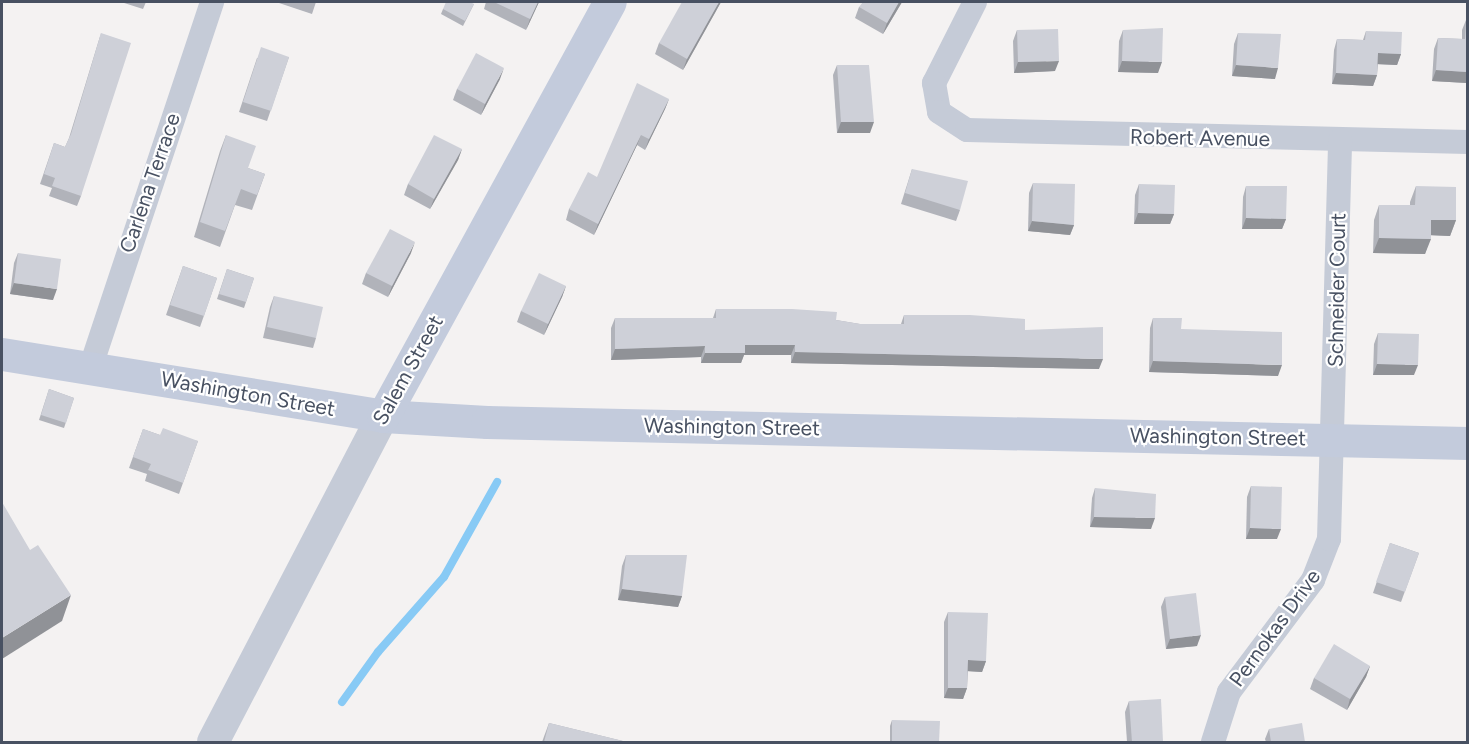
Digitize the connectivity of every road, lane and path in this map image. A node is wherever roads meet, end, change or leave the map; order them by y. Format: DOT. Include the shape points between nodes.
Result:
graph roads {
  1 [pos="212,2"];
  2 [pos="610,2"];
  3 [pos="975,2"];
  4 [pos="1340,140"];
  5 [pos="1467,142"];
  6 [pos="2,354"];
  7 [pos="91,366"];
  8 [pos="383,416"];
  9 [pos="1334,440"];
  10 [pos="1467,443"];
  11 [pos="213,742"];
  12 [pos="1213,742"];
  1 -- 7 [label="street, Carlena Terrace"];
  2 -- 8 [label="main road, Salem Street"];
  3 -- 4 [label="street, Robert Avenue" via="938,66 934,90 939,112 961,128 985,133"];
  4 -- 5 [label="street, Robert Avenue"];
  4 -- 9 [label="street, Schneider Court"];
  6 -- 7 [label="main road, Washington Street"];
  7 -- 8 [label="main road, Washington Street"];
  8 -- 9 [label="main road, Washington Street" via="487,423"];
  8 -- 11 [label="street, Salem Street"];
  9 -- 10 [label="main road, Washington Street"];
  9 -- 12 [label="street, Pernokas Drive" via="1325,556 1308,587 1229,692"];
}
